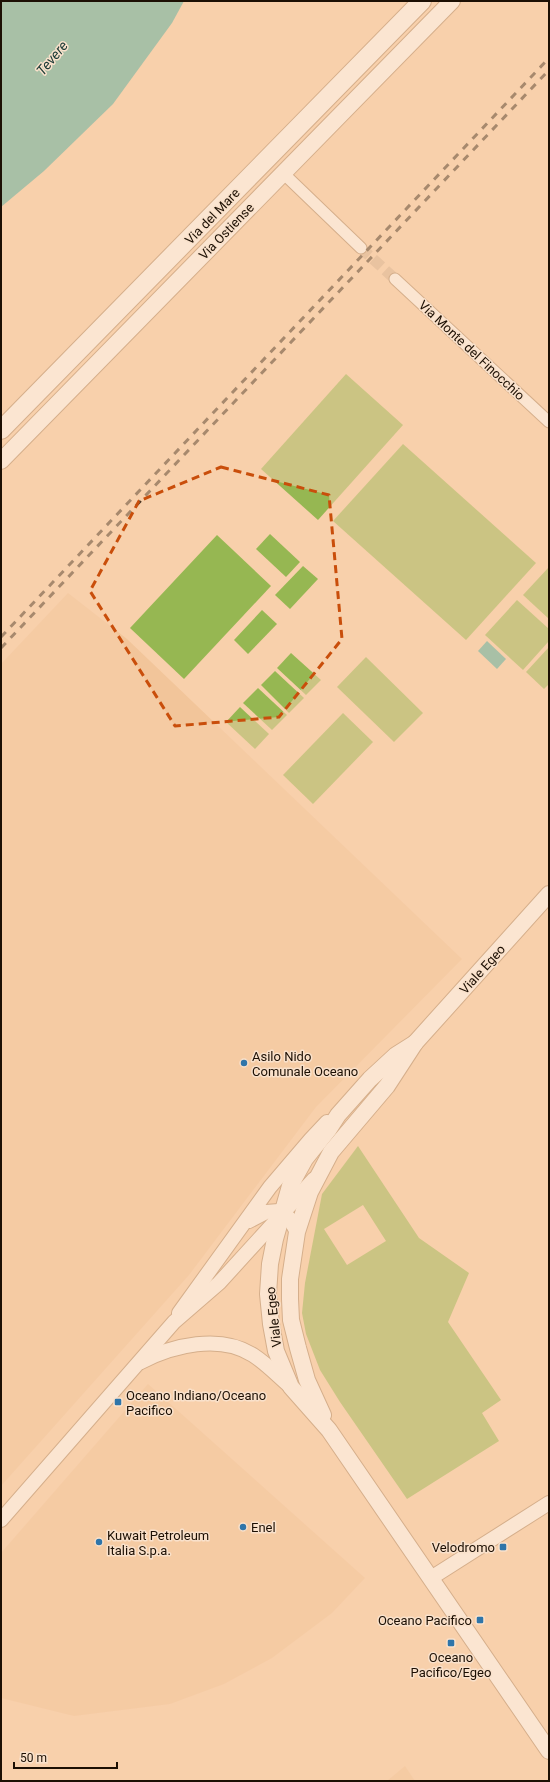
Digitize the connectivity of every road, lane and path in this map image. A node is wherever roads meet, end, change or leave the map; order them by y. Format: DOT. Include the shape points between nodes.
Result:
graph roads {
  1 [pos="422,1"];
  2 [pos="452,1"];
  3 [pos="282,173"];
  4 [pos="361,248"];
  5 [pos="395,279"];
  6 [pos="549,422"];
  7 [pos="1,430"];
  8 [pos="1,461"];
  9 [pos="549,894"];
  10 [pos="415,1043"];
  11 [pos="338,1114"];
  12 [pos="318,1174"];
  13 [pos="282,1212"];
  14 [pos="244,1224"];
  15 [pos="297,1232"];
  16 [pos="174,1322"];
  17 [pos="135,1365"];
  18 [pos="291,1387"];
  19 [pos="329,1430"];
  20 [pos="549,1502"];
  21 [pos="1,1520"];
  22 [pos="431,1578"];
  23 [pos="549,1751"];
  1 -- 7 [label="main road, Via del Mare"];
  2 -- 3 [label="main road, Via Ostiense"];
  3 -- 4 [label="street"];
  3 -- 8 [label="main road, Via Ostiense"];
  5 -- 6 [label="street, Via Monte del Finocchio"];
  9 -- 10 [label="main road, Viale Egeo"];
  10 -- 11 [label="main road, Viale Egeo" via="384,1065"];
  10 -- 12 [label="main road, Viale Egeo" via="387,1086 338,1142"];
  11 -- 13 [label="main road, Viale Egeo" via="299,1169 290,1186"];
  11 -- 14 [label="street" via="321,1128 285,1168"];
  12 -- 13 [label="street, Viale Egeo"];
  12 -- 15 [label="main road, Viale Egeo" via="305,1202"];
  13 -- 14 [label="street" via="266,1212"];
  13 -- 15 [label="street"];
  13 -- 16 [label="street" via="219,1283"];
  13 -- 18 [label="main road, Viale Egeo" via="270,1264 269,1302 276,1350"];
  14 -- 16 [label="street" via="199,1283"];
  15 -- 19 [label="main road, Viale Egeo" via="290,1285 291,1320 304,1370"];
  16 -- 17 [label="street"];
  17 -- 18 [label="street" via="184,1346 226,1346 253,1355"];
  17 -- 21 [label="street"];
  18 -- 19 [label="main road, Viale Egeo"];
  19 -- 22 [label="main road, Viale Egeo"];
  20 -- 22 [label="street"];
  22 -- 23 [label="main road, Viale Egeo"];
}
